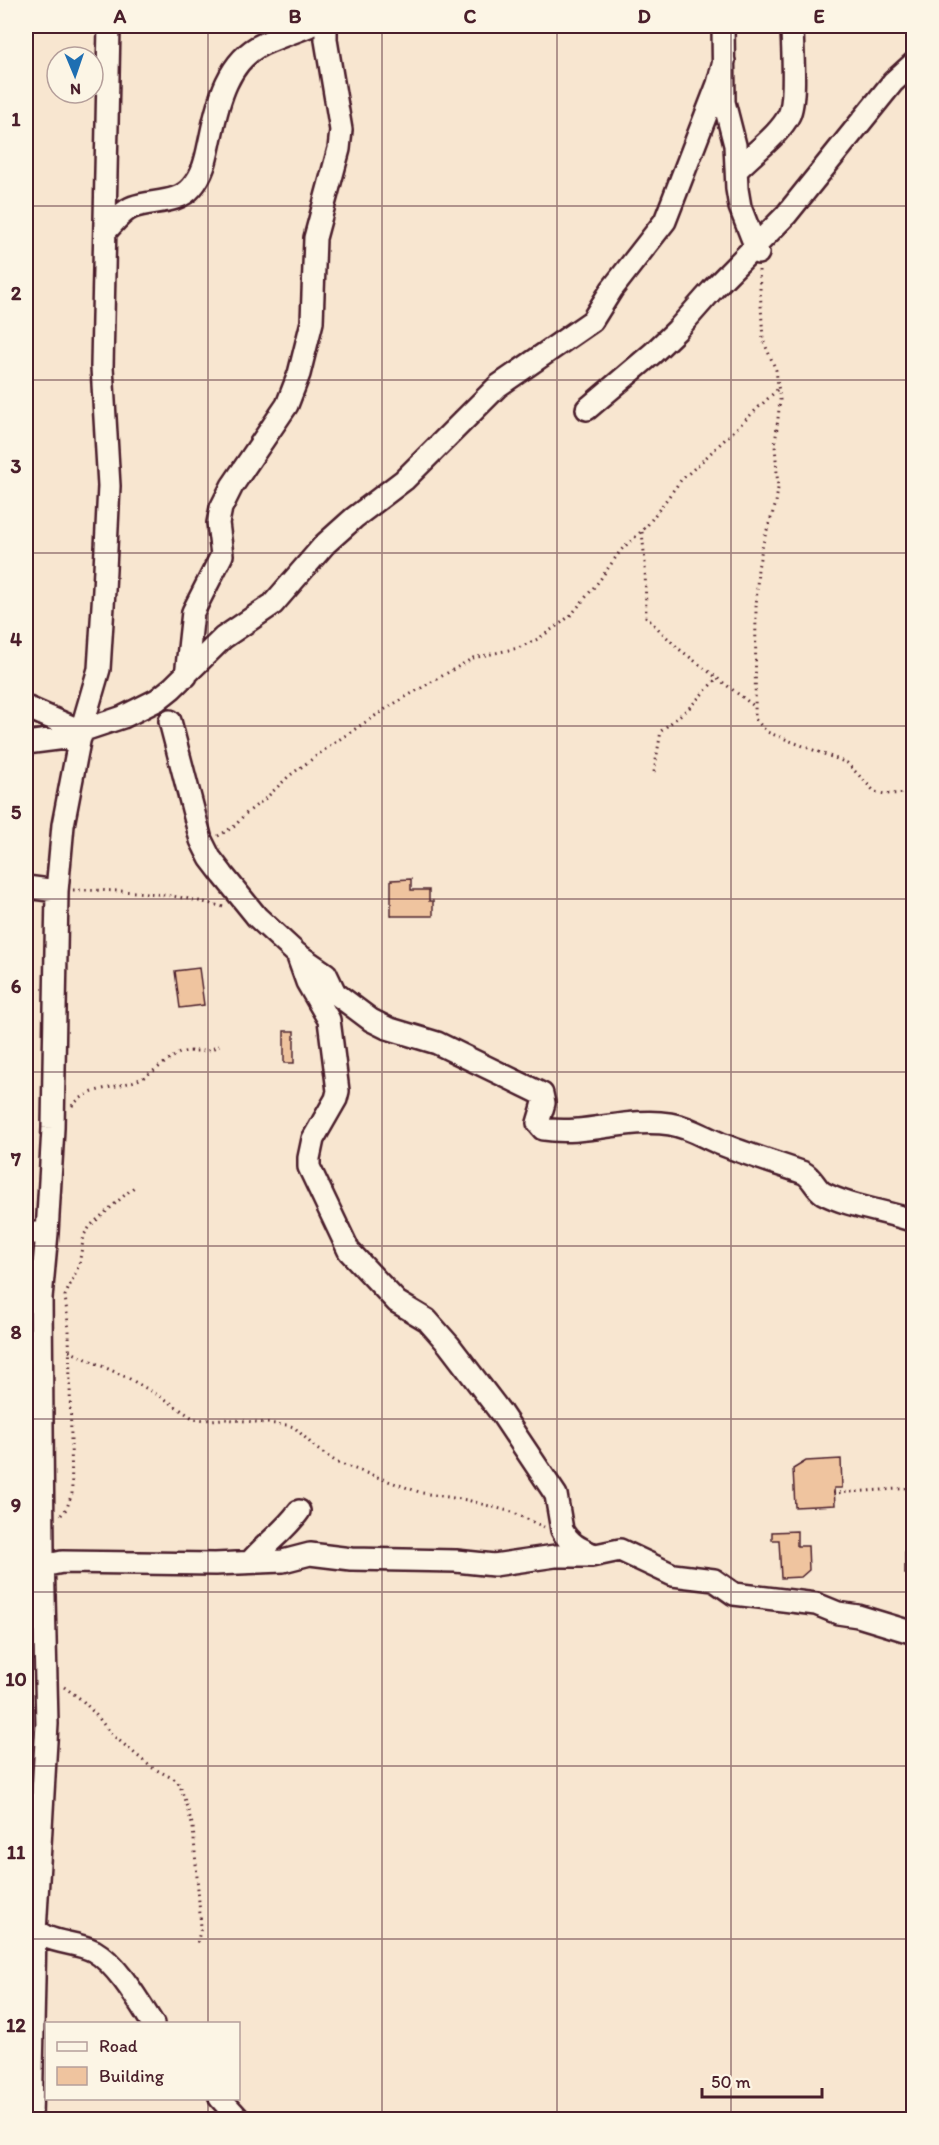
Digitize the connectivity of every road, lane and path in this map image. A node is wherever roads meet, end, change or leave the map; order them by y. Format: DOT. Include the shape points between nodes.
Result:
graph roads {
  1 [pos="109,26"];
  2 [pos="309,26"];
  3 [pos="326,26"];
  4 [pos="723,26"];
  5 [pos="792,26"];
  6 [pos="724,61"];
  7 [pos="914,63"];
  8 [pos="737,170"];
  9 [pos="106,231"];
  10 [pos="757,250"];
  11 [pos="779,388"];
  12 [pos="587,409"];
  13 [pos="642,531"];
  14 [pos="186,676"];
  15 [pos="717,678"];
  16 [pos="754,706"];
  17 [pos="26,707"];
  18 [pos="170,721"];
  19 [pos="81,733"];
  20 [pos="26,743"];
  21 [pos="654,772"];
  22 [pos="914,793"];
  23 [pos="203,844"];
  24 [pos="26,886"];
  25 [pos="57,891"];
  26 [pos="228,908"];
  27 [pos="297,954"];
  28 [pos="219,1045"];
  29 [pos="53,1128"];
  30 [pos="134,1187"];
  31 [pos="914,1221"];
  32 [pos="26,1233"];
  33 [pos="47,1233"];
  34 [pos="69,1351"];
  35 [pos="26,1358"];
  36 [pos="42,1389"];
  37 [pos="914,1488"];
  38 [pos="833,1493"];
  39 [pos="299,1511"];
  40 [pos="42,1529"];
  41 [pos="570,1541"];
  42 [pos="594,1555"];
  43 [pos="250,1562"];
  44 [pos="43,1566"];
  45 [pos="914,1633"];
  46 [pos="46,1680"];
  47 [pos="30,1925"];
  48 [pos="197,1944"];
  49 [pos="152,2022"];
  50 [pos="222,2100"];
  51 [pos="32,2120"];
  52 [pos="240,2120"];
  1 -- 9 [label="street"];
  2 -- 9 [label="street" via="261,45 238,64 218,101 204,169 194,185 175,198 133,207"];
  3 -- 14 [label="street" via="341,130 315,238 312,322 287,405 221,507 218,523 222,555 193,612"];
  4 -- 6 [label="street"];
  5 -- 8 [label="street" via="793,89 789,114"];
  6 -- 8 [label="street" via="724,102"];
  6 -- 14 [label="street" via="665,221 592,321 498,386 404,480 325,544 273,604 223,638"];
  7 -- 10 [label="street" via="893,82"];
  8 -- 10 [label="street" via="740,207"];
  9 -- 19 [label="street" via="102,367 109,486 104,590 99,669"];
  10 -- 11 [label="path" via="763,340"];
  10 -- 12 [label="street" via="669,337"];
  11 -- 13 [label="path" via="681,480"];
  11 -- 16 [label="path" via="775,445 778,488 758,568"];
  13 -- 15 [label="path" via="646,617"];
  13 -- 23 [label="path" via="621,550 561,623 518,648 473,658 390,706 289,776 235,826"];
  14 -- 19 [label="street" via="157,700"];
  15 -- 16 [label="path"];
  15 -- 21 [label="path" via="661,731"];
  16 -- 22 [label="path" via="756,722 767,732 839,759 875,792"];
  17 -- 19 [label="street"];
  18 -- 23 [label="street"];
  19 -- 20 [label="street"];
  19 -- 25 [label="street" via="63,825"];
  23 -- 27 [label="street" via="257,916"];
  24 -- 25 [label="street"];
  25 -- 26 [label="path" via="128,890"];
  25 -- 29 [label="street"];
  27 -- 31 [label="street" via="326,974 335,993 372,1020 437,1043 542,1094 544,1103 538,1123 543,1129 581,1131 645,1122 680,1126 804,1173 823,1193"];
  27 -- 41 [label="street" via="307,982 329,1020 338,1091 313,1139 309,1167 315,1182 349,1251 397,1302 435,1328 501,1413 556,1495 562,1530"];
  28 -- 29 [label="path" via="209,1051 180,1053 140,1080 78,1098"];
  29 -- 33 [label="street"];
  30 -- 34 [label="path" via="84,1235 79,1265 65,1296"];
  32 -- 33 [label="street"];
  33 -- 36 [label="street" via="41,1298"];
  34 -- 40 [label="path" via="72,1492 68,1508"];
  34 -- 41 [label="path" via="128,1378 194,1419 294,1427 338,1463 416,1491 512,1512"];
  35 -- 36 [label="street"];
  36 -- 40 [label="street"];
  37 -- 38 [label="path"];
  39 -- 43 [label="street" via="288,1527 264,1545"];
  40 -- 44 [label="street"];
  41 -- 42 [label="street"];
  42 -- 43 [label="street" via="494,1565 310,1554 283,1561"];
  42 -- 45 [label="street" via="624,1550 673,1575 714,1580 744,1597 816,1604"];
  43 -- 44 [label="street" via="54,1562"];
  44 -- 46 [label="street"];
  46 -- 47 [label="street" via="47,1724"];
  46 -- 48 [label="path" via="74,1693 110,1733 180,1785 193,1827 201,1927"];
  47 -- 49 [label="street" via="57,1941 87,1948 103,1958"];
  47 -- 51 [label="street"];
  50 -- 52 [label="street"];
}
